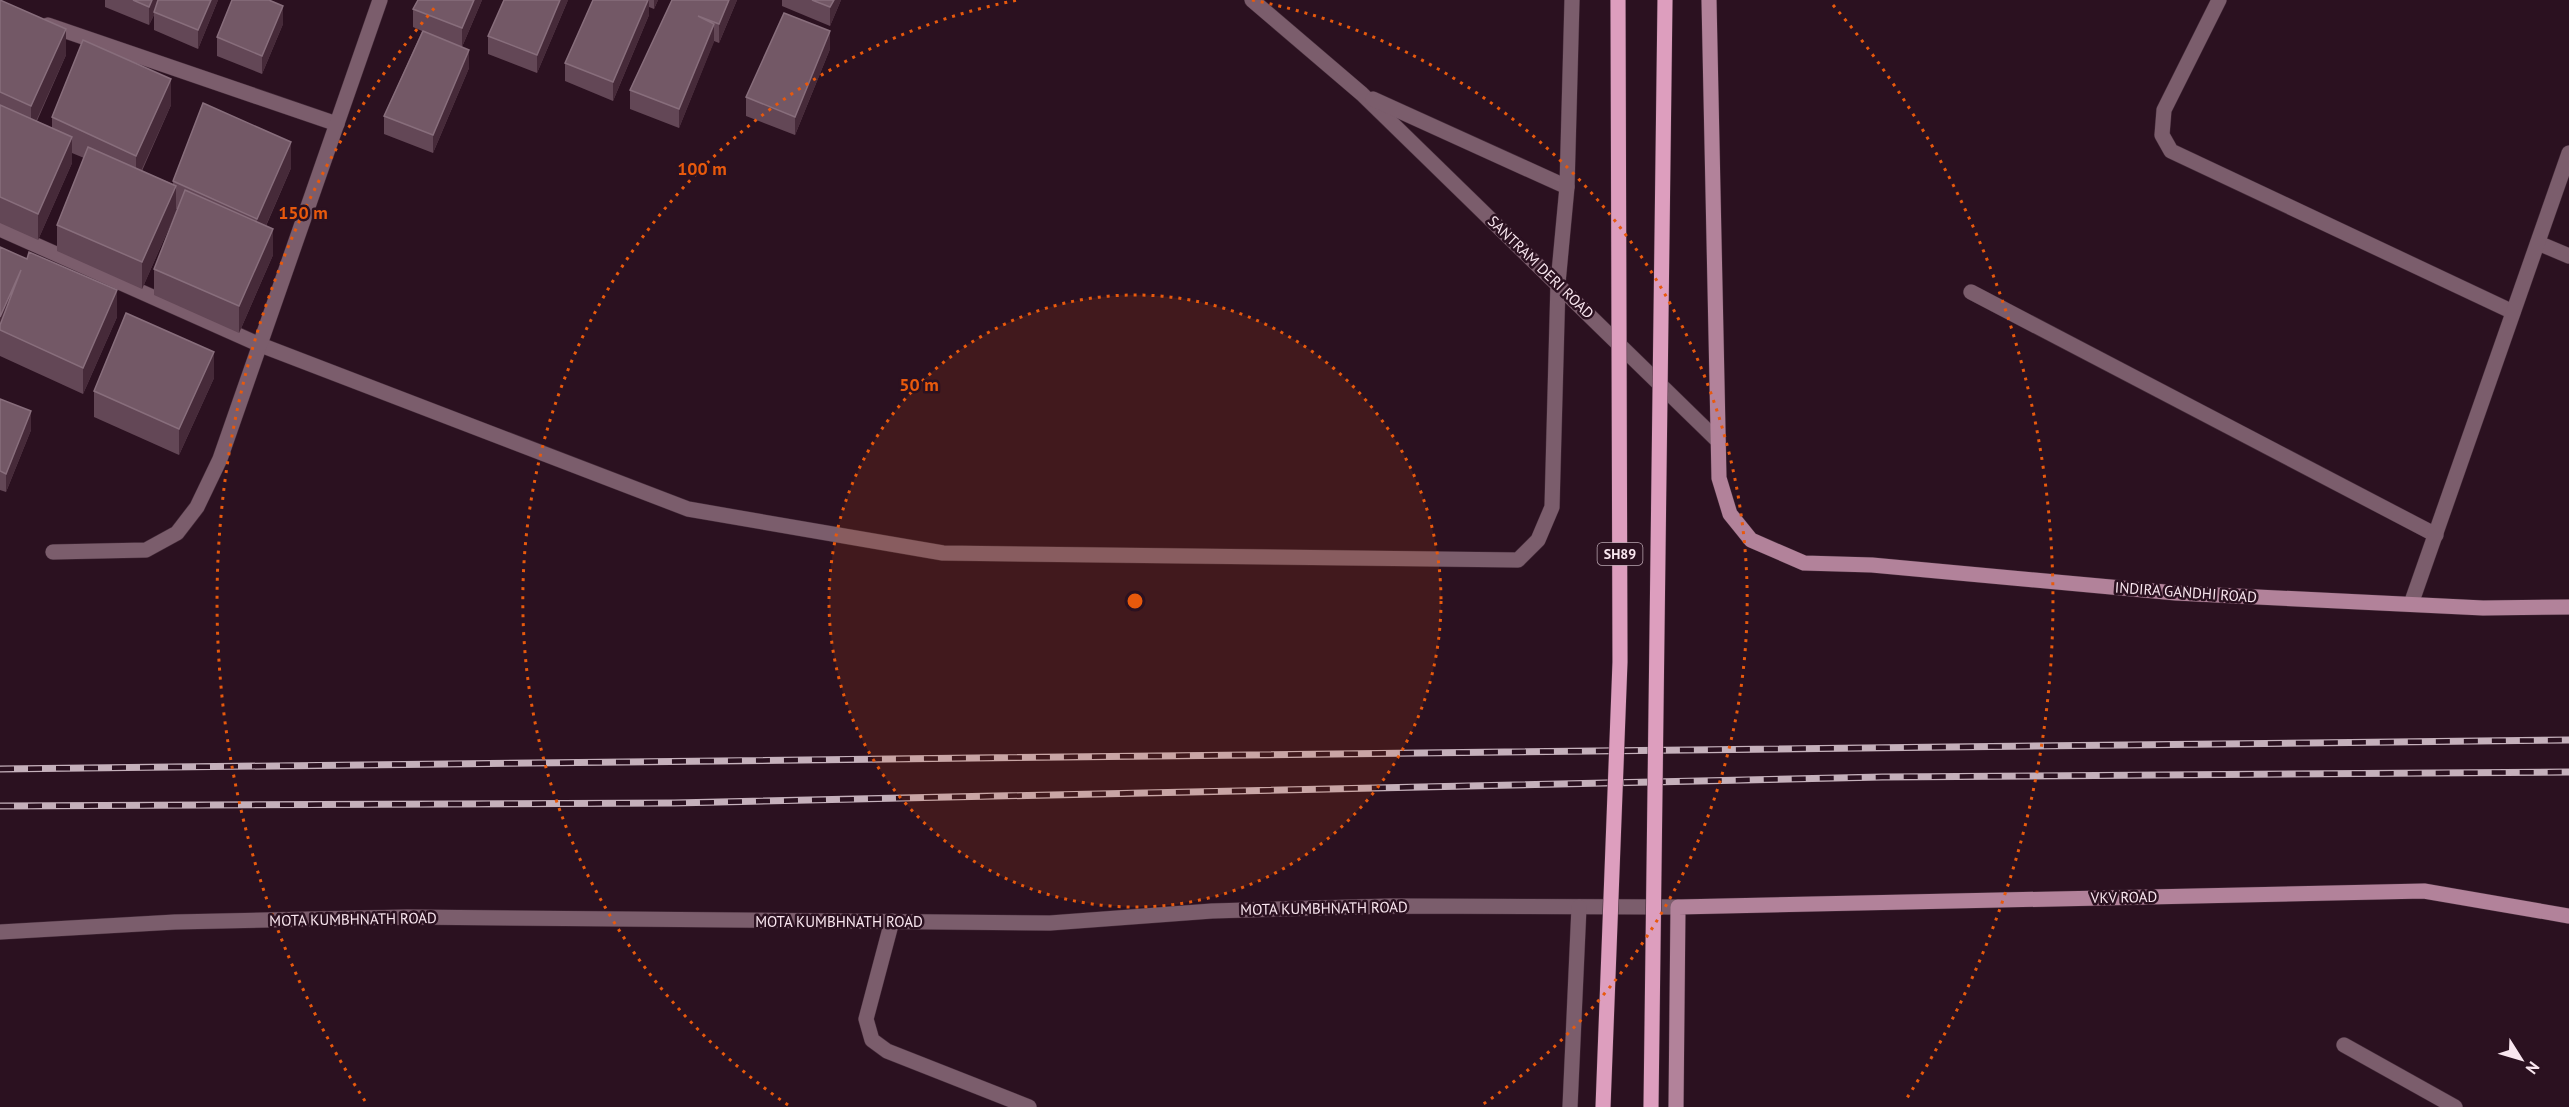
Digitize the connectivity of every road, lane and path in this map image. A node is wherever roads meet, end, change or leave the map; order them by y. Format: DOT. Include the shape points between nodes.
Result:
graph roads {
  1 [pos="380,0"];
  2 [pos="1252,0"];
  3 [pos="1572,0"];
  4 [pos="1618,0"];
  5 [pos="1665,0"];
  6 [pos="1709,0"];
  7 [pos="2219,0"];
  8 [pos="34,20"];
  9 [pos="1362,94"];
  10 [pos="337,124"];
  11 [pos="2569,153"];
  12 [pos="1567,187"];
  13 [pos="0,229"];
  14 [pos="2538,243"];
  15 [pos="2569,256"];
  16 [pos="1558,283"];
  17 [pos="1971,292"];
  18 [pos="2513,312"];
  19 [pos="258,344"];
  20 [pos="1718,441"];
  21 [pos="2436,535"];
  22 [pos="53,552"];
  23 [pos="2411,604"];
  24 [pos="2569,607"];
  25 [pos="1579,907"];
  26 [pos="1678,907"];
  27 [pos="2569,916"];
  28 [pos="892,921"];
  29 [pos="0,932"];
  30 [pos="2344,1045"];
  31 [pos="1029,1107"];
  32 [pos="1570,1107"];
  33 [pos="1603,1107"];
  34 [pos="1651,1107"];
  35 [pos="1676,1107"];
  36 [pos="2455,1107"];
  1 -- 10 [label="street"];
  2 -- 9 [label="street, SANTRAM DERI ROAD"];
  3 -- 12 [label="street"];
  4 -- 33 [label="main road, SH89, bridge" via="1620,662"];
  5 -- 34 [label="main road, SH89, bridge"];
  6 -- 20 [label="street"];
  7 -- 18 [label="street" via="2164,110 2162,135 2171,151"];
  8 -- 10 [label="street"];
  9 -- 12 [label="street, SANTRAM DERI ROAD"];
  9 -- 16 [label="street, SANTRAM DERI ROAD"];
  10 -- 19 [label="street"];
  11 -- 14 [label="street"];
  12 -- 16 [label="street"];
  13 -- 19 [label="street"];
  14 -- 15 [label="street"];
  14 -- 18 [label="street"];
  16 -- 19 [label="street" via="1552,507 1538,540 1518,560 943,553 688,509"];
  16 -- 20 [label="street, SANTRAM DERI ROAD"];
  17 -- 21 [label="street"];
  18 -- 21 [label="street"];
  19 -- 22 [label="street" via="220,459 197,507 177,533 146,550"];
  20 -- 23 [label="street, INDIRA GANDHI ROAD" via="1719,478 1730,514 1751,540 1804,562 2176,592"];
  21 -- 23 [label="street"];
  23 -- 24 [label="street, INDIRA GANDHI ROAD"];
  25 -- 26 [label="street, MOTA KUMBHNATH ROAD"];
  25 -- 28 [label="street, MOTA KUMBHNATH ROAD" via="1236,910 1050,923"];
  25 -- 32 [label="street"];
  26 -- 27 [label="street, VKV ROAD" via="2424,891"];
  26 -- 35 [label="street"];
  28 -- 29 [label="street, MOTA KUMBHNATH ROAD" via="407,917 175,922"];
  28 -- 31 [label="street" via="866,1019 872,1041"];
  30 -- 36 [label="street"];
}
